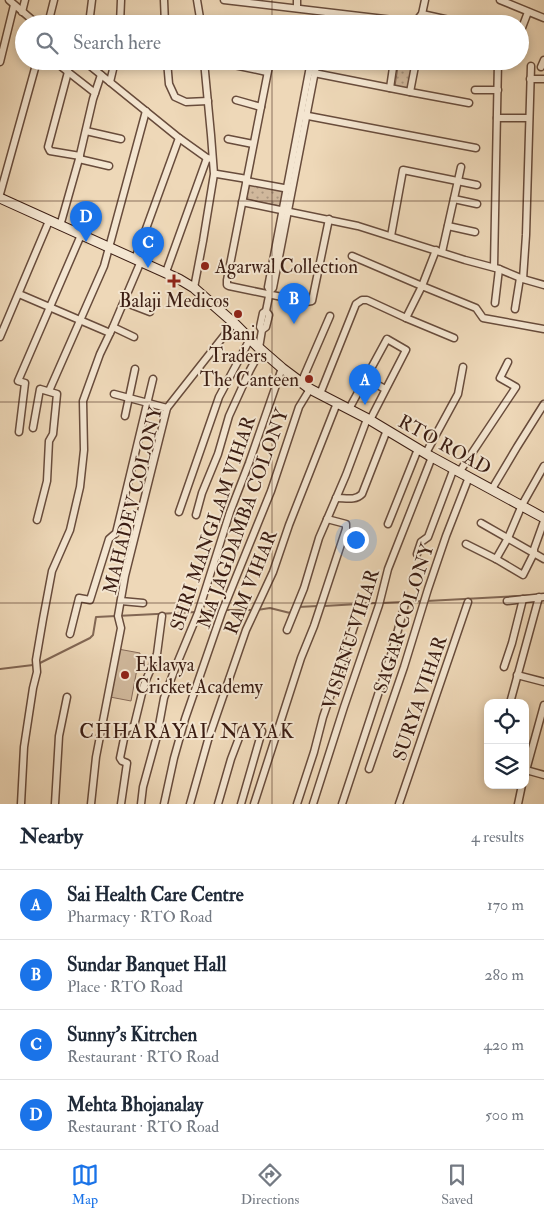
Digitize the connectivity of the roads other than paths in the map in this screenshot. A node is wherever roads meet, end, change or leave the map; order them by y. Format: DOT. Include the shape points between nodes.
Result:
graph roads {
  1 [pos="25,0"];
  2 [pos="54,0"];
  3 [pos="92,0"];
  4 [pos="121,0"];
  5 [pos="164,0"];
  6 [pos="197,0"];
  7 [pos="224,0"];
  8 [pos="297,0"];
  9 [pos="425,0"];
  10 [pos="500,0"];
  11 [pos="11,2"];
  12 [pos="265,2"];
  13 [pos="297,8"];
  14 [pos="22,12"];
  15 [pos="528,12"];
  16 [pos="422,14"];
  17 [pos="26,15"];
  18 [pos="50,15"];
  19 [pos="90,15"];
  20 [pos="120,15"];
  21 [pos="165,15"];
  22 [pos="200,15"];
  23 [pos="354,15"];
  24 [pos="426,15"];
  25 [pos="527,15"];
  26 [pos="544,18"];
  27 [pos="544,60"];
  28 [pos="0,62"];
  29 [pos="530,66"];
  30 [pos="541,67"];
  31 [pos="34,70"];
  32 [pos="65,70"];
  33 [pos="95,70"];
  34 [pos="113,70"];
  35 [pos="168,70"];
  36 [pos="205,70"];
  37 [pos="258,70"];
  38 [pos="310,70"];
  39 [pos="315,70"];
  40 [pos="393,70"];
  41 [pos="414,70"];
  42 [pos="498,70"];
  43 [pos="68,72"];
  44 [pos="267,72"];
  45 [pos="314,73"];
  46 [pos="101,75"];
  47 [pos="530,79"];
  48 [pos="544,79"];
  49 [pos="110,82"];
  50 [pos="390,88"];
  51 [pos="475,90"];
  52 [pos="498,90"];
  53 [pos="410,92"];
  54 [pos="95,93"];
  55 [pos="236,100"];
  56 [pos="208,101"];
  57 [pos="469,103"];
  58 [pos="260,107"];
  59 [pos="146,111"];
  60 [pos="304,115"];
  61 [pos="497,118"];
  62 [pos="529,118"];
  63 [pos="86,131"];
  64 [pos="121,138"];
  65 [pos="179,138"];
  66 [pos="228,139"];
  67 [pos="253,144"];
  68 [pos="476,148"];
  69 [pos="79,158"];
  70 [pos="210,159"];
  71 [pos="109,166"];
  72 [pos="461,168"];
  73 [pos="217,174"];
  74 [pos="246,180"];
  75 [pos="458,180"];
  76 [pos="477,185"];
  77 [pos="289,189"];
  78 [pos="0,194"];
  79 [pos="0,198"];
  80 [pos="454,199"];
  81 [pos="242,202"];
  82 [pos="477,204"];
  83 [pos="285,210"];
  84 [pos="328,219"];
  85 [pos="50,221"];
  86 [pos="60,226"];
  87 [pos="448,226"];
  88 [pos="475,232"];
  89 [pos="81,235"];
  90 [pos="391,236"];
  91 [pos="109,248"];
  92 [pos="439,251"];
  93 [pos="352,256"];
  94 [pos="138,260"];
  95 [pos="496,268"];
  96 [pos="166,272"];
  97 [pos="521,279"];
  98 [pos="544,285"];
  99 [pos="422,286"];
  100 [pos="194,288"];
  101 [pos="270,292"];
  102 [pos="18,294"];
  103 [pos="124,302"];
  104 [pos="495,303"];
  105 [pos="50,306"];
  106 [pos="515,309"];
  107 [pos="150,312"];
  108 [pos="330,316"];
  109 [pos="406,318"];
  110 [pos="80,319"];
  111 [pos="234,323"];
  112 [pos="544,329"];
  113 [pos="112,330"];
  114 [pos="0,337"];
  115 [pos="134,337"];
  116 [pos="454,338"];
  117 [pos="250,339"];
  118 [pos="260,349"];
  119 [pos="508,362"];
  120 [pos="464,367"];
  121 [pos="282,368"];
  122 [pos="136,369"];
  123 [pos="366,378"];
  124 [pos="153,379"];
  125 [pos="301,382"];
  126 [pos="310,389"];
  127 [pos="385,389"];
  128 [pos="49,391"];
  129 [pos="114,394"];
  130 [pos="320,394"];
  131 [pos="129,398"];
  132 [pos="337,403"];
  133 [pos="147,404"];
  134 [pos="544,404"];
  135 [pos="167,408"];
  136 [pos="349,409"];
  137 [pos="125,416"];
  138 [pos="368,420"];
  139 [pos="34,428"];
  140 [pos="387,430"];
  141 [pos="19,432"];
  142 [pos="425,453"];
  143 [pos="544,466"];
  144 [pos="457,470"];
  145 [pos="470,476"];
  146 [pos="492,489"];
  147 [pos="336,498"];
  148 [pos="522,505"];
  149 [pos="179,512"];
  150 [pos="196,515"];
  151 [pos="327,519"];
  152 [pos="37,520"];
  153 [pos="544,520"];
  154 [pos="481,523"];
  155 [pos="388,524"];
  156 [pos="508,538"];
  157 [pos="466,544"];
  158 [pos="534,553"];
  159 [pos="416,554"];
  160 [pos="496,559"];
  161 [pos="544,559"];
  162 [pos="542,597"];
  163 [pos="523,599"];
  164 [pos="121,601"];
  165 [pos="507,601"];
  166 [pos="143,602"];
  167 [pos="468,602"];
  168 [pos="405,604"];
  169 [pos="162,616"];
  170 [pos="355,624"];
  171 [pos="287,630"];
  172 [pos="70,634"];
  173 [pos="504,668"];
  174 [pos="517,675"];
  175 [pos="544,682"];
  176 [pos="67,697"];
  177 [pos="511,699"];
  178 [pos="544,705"];
  179 [pos="242,730"];
  180 [pos="262,731"];
  181 [pos="529,761"];
  182 [pos="369,770"];
  183 [pos="529,772"];
  184 [pos="544,775"];
  185 [pos="521,789"];
  186 [pos="21,804"];
  187 [pos="55,804"];
  188 [pos="91,804"];
  189 [pos="121,804"];
  190 [pos="141,804"];
  191 [pos="164,804"];
  192 [pos="190,804"];
  193 [pos="218,804"];
  194 [pos="241,804"];
  195 [pos="254,804"];
  196 [pos="297,804"];
  197 [pos="313,804"];
  198 [pos="342,804"];
  199 [pos="399,804"];
  200 [pos="518,804"];
  1 -- 14 [label="street"];
  2 -- 18 [label="street"];
  3 -- 19 [label="street"];
  4 -- 20 [label="street"];
  5 -- 21 [label="street"];
  6 -- 22 [label="street"];
  7 -- 12 [label="street"];
  8 -- 13 [label="street"];
  9 -- 16 [label="street"];
  10 -- 15 [label="street"];
  11 -- 14 [label="street"];
  11 -- 28 [label="street"];
  12 -- 13 [label="street"];
  13 -- 23 [label="street"];
  14 -- 17 [label="street"];
  15 -- 25 [label="street"];
  15 -- 26 [label="street"];
  16 -- 24 [label="street"];
  27 -- 30 [label="street"];
  29 -- 47 [label="street"];
  31 -- 78 [label="street"];
  32 -- 43 [label="street"];
  33 -- 46 [label="street"];
  34 -- 49 [label="street"];
  35 -- 56 [label="street" via="175,97 186,102"];
  36 -- 56 [label="street"];
  37 -- 44 [label="street"];
  38 -- 60 [label="street"];
  39 -- 45 [label="street"];
  40 -- 50 [label="street"];
  41 -- 53 [label="street"];
  42 -- 52 [label="street"];
  43 -- 54 [label="street"];
  43 -- 69 [label="street" via="48,147 50,151"];
  44 -- 58 [label="street"];
  45 -- 50 [label="street"];
  45 -- 60 [label="street"];
  46 -- 49 [label="street"];
  46 -- 54 [label="street"];
  47 -- 48 [label="street"];
  47 -- 62 [label="street"];
  49 -- 59 [label="street"];
  50 -- 53 [label="street"];
  51 -- 52 [label="street"];
  52 -- 61 [label="street"];
  53 -- 57 [label="street"];
  54 -- 63 [label="street"];
  55 -- 58 [label="street"];
  56 -- 70 [label="street"];
  58 -- 67 [label="street"];
  59 -- 65 [label="street"];
  59 -- 91 [label="street"];
  60 -- 68 [label="street"];
  60 -- 77 [label="street"];
  61 -- 62 [label="street"];
  61 -- 95 [label="street"];
  62 -- 97 [label="street" via="526,235"];
  63 -- 64 [label="street"];
  63 -- 69 [label="street"];
  65 -- 70 [label="street"];
  65 -- 94 [label="street"];
  66 -- 67 [label="street"];
  67 -- 74 [label="street"];
  69 -- 71 [label="street"];
  69 -- 86 [label="street"];
  70 -- 96 [label="street"];
  70 -- 100 [label="street" via="214,174"];
  72 -- 75 [label="street"];
  73 -- 74 [label="street"];
  74 -- 77 [label="street"];
  74 -- 81 [label="street"];
  75 -- 76 [label="street"];
  75 -- 80 [label="street"];
  75 -- 90 [label="street" via="403,170"];
  77 -- 83 [label="street"];
  79 -- 85 [label="street, RTO ROAD"];
  80 -- 82 [label="street"];
  80 -- 87 [label="street"];
  81 -- 83 [label="street"];
  81 -- 101 [label="street" via="227,284"];
  83 -- 84 [label="street"];
  83 -- 101 [label="street" via="274,288"];
  84 -- 90 [label="street"];
  84 -- 101 [label="street" via="312,301"];
  85 -- 86 [label="street, RTO ROAD"];
  85 -- 102 [label="street"];
  86 -- 89 [label="street, RTO ROAD"];
  87 -- 88 [label="street"];
  87 -- 92 [label="street"];
  89 -- 91 [label="street, RTO ROAD"];
  89 -- 105 [label="street"];
  90 -- 92 [label="street"];
  91 -- 94 [label="street, RTO ROAD"];
  91 -- 110 [label="street"];
  92 -- 95 [label="street"];
  92 -- 99 [label="street"];
  93 -- 99 [label="street"];
  94 -- 96 [label="street, RTO ROAD"];
  94 -- 103 [label="street"];
  95 -- 97 [label="street"];
  95 -- 104 [label="street"];
  96 -- 100 [label="street, RTO ROAD"];
  97 -- 98 [label="street"];
  97 -- 106 [label="street"];
  99 -- 109 [label="street"];
  99 -- 112 [label="street" via="476,308 483,318"];
  100 -- 111 [label="street, RTO ROAD"];
  101 -- 118 [label="street" via="266,311 269,315 264,322 266,328 262,330"];
  102 -- 105 [label="street"];
  102 -- 114 [label="street"];
  103 -- 107 [label="street"];
  103 -- 113 [label="street"];
  105 -- 110 [label="street"];
  105 -- 141 [label="street" via="18,381 26,384"];
  108 -- 125 [label="street"];
  109 -- 116 [label="street"];
  109 -- 130 [label="street" via="366,300 356,304"];
  110 -- 113 [label="street"];
  110 -- 128 [label="street"];
  111 -- 117 [label="street, RTO ROAD"];
  111 -- 135 [label="street, MAHADEV COLONY"];
  113 -- 115 [label="street"];
  113 -- 186 [label="street" via="83,400 84,450 80,486 70,530 52,572 43,619 24,747"];
  117 -- 118 [label="street, RTO ROAD"];
  117 -- 149 [label="street" via="219,397"];
  118 -- 121 [label="street, RTO ROAD"];
  118 -- 150 [label="street" via="229,416"];
  119 -- 144 [label="street" via="500,378 516,387"];
  120 -- 142 [label="street" via="458,394"];
  121 -- 125 [label="street, RTO ROAD"];
  121 -- 190 [label="street, SHRI MANGLAM VIHAR" via="198,613 164,698"];
  122 -- 131 [label="street"];
  123 -- 127 [label="street"];
  123 -- 127 [label="street" via="386,339 406,350"];
  123 -- 136 [label="street"];
  124 -- 133 [label="street"];
  125 -- 126 [label="street, RTO ROAD"];
  126 -- 130 [label="street, RTO ROAD"];
  126 -- 191 [label="street, MA JAGDAMBA COLONY" via="296,416 272,491 222,612 174,758"];
  127 -- 138 [label="street"];
  128 -- 139 [label="street" via="40,389"];
  128 -- 152 [label="street" via="57,394 53,434 49,441 47,481"];
  129 -- 131 [label="street"];
  130 -- 132 [label="street, RTO ROAD"];
  131 -- 133 [label="street"];
  131 -- 137 [label="street"];
  132 -- 136 [label="street, RTO ROAD"];
  132 -- 192 [label="street, RAM VIHAR" via="273,572 246,630"];
  133 -- 135 [label="street"];
  133 -- 172 [label="street" via="116,533 109,539 90,600 79,598"];
  134 -- 146 [label="street"];
  135 -- 164 [label="street, MAHADEV COLONY"];
  136 -- 138 [label="street, RTO ROAD"];
  138 -- 140 [label="street, RTO ROAD"];
  138 -- 147 [label="street"];
  140 -- 142 [label="street, RTO ROAD"];
  140 -- 147 [label="street" via="362,494 354,499"];
  142 -- 144 [label="street, RTO ROAD"];
  142 -- 155 [label="street"];
  142 -- 197 [label="street, VISHNU VIHAR"];
  143 -- 148 [label="street"];
  144 -- 145 [label="street, RTO ROAD"];
  144 -- 159 [label="street" via="428,537 421,542"];
  145 -- 146 [label="street, RTO ROAD"];
  145 -- 182 [label="street, SAGAR COLONY" via="446,536"];
  146 -- 148 [label="street, RTO ROAD"];
  147 -- 151 [label="street"];
  148 -- 153 [label="street, RTO ROAD"];
  148 -- 156 [label="street"];
  151 -- 171 [label="street"];
  151 -- 195 [label="street" via="346,524 346,529"];
  153 -- 158 [label="street"];
  154 -- 156 [label="street"];
  156 -- 158 [label="street"];
  156 -- 160 [label="street"];
  157 -- 160 [label="street"];
  158 -- 160 [label="street" via="523,575"];
  158 -- 161 [label="street"];
  162 -- 163 [label="street"];
  162 -- 174 [label="street"];
  163 -- 165 [label="street"];
  163 -- 173 [label="street"];
  164 -- 166 [label="street"];
  164 -- 188 [label="street, MAHADEV COLONY" via="120,628 96,757"];
  167 -- 199 [label="street, SURYA VIHAR"];
  168 -- 198 [label="street"];
  169 -- 189 [label="street" via="156,654 134,726 126,729 120,758 127,763"];
  170 -- 196 [label="street"];
  174 -- 175 [label="street"];
  174 -- 177 [label="street"];
  176 -- 187 [label="street" via="59,736"];
  178 -- 181 [label="street"];
  179 -- 193 [label="street"];
  180 -- 194 [label="street"];
  183 -- 184 [label="street"];
  185 -- 200 [label="street"];
}
